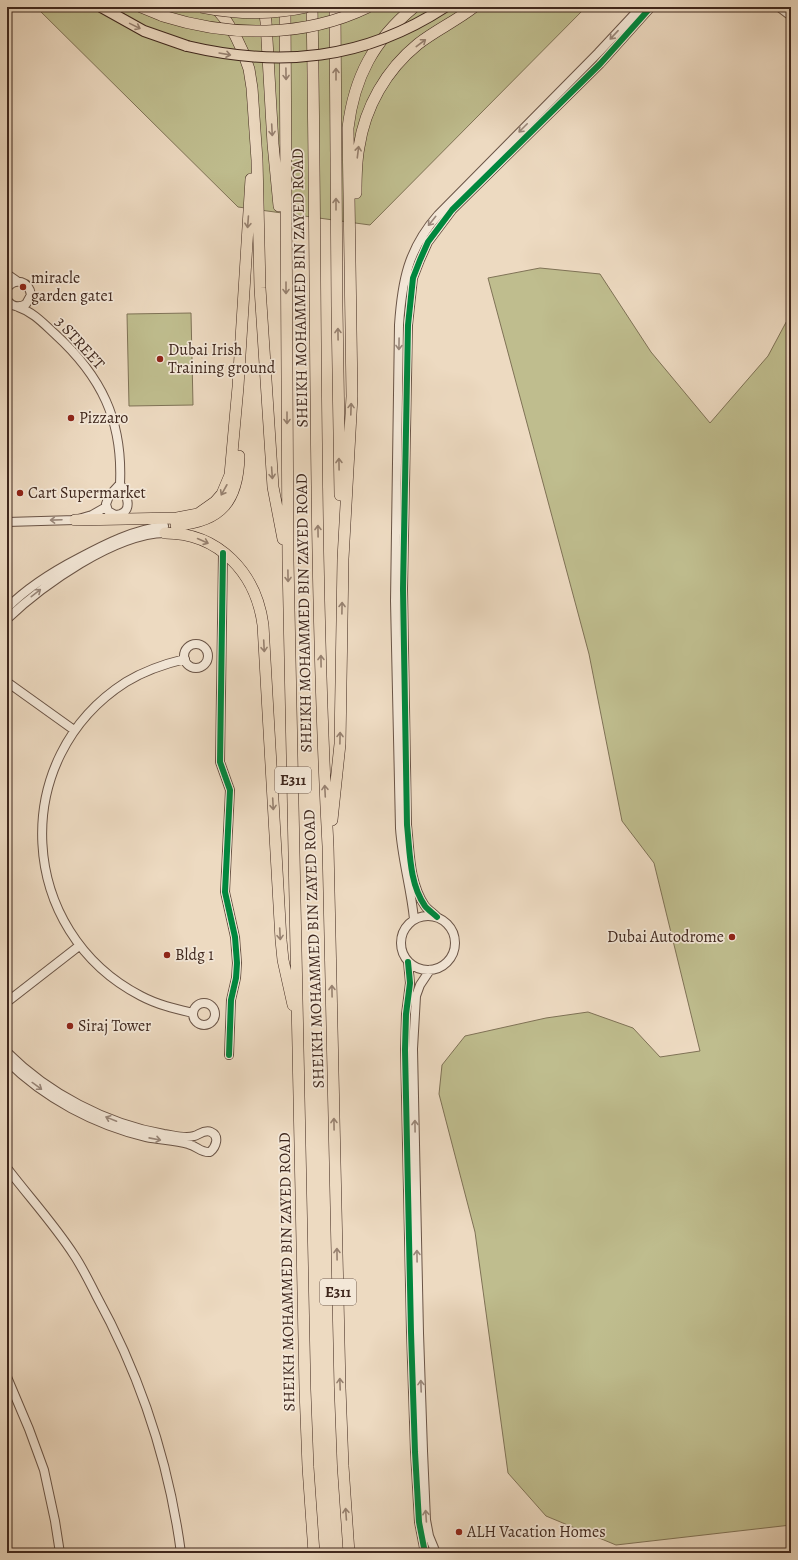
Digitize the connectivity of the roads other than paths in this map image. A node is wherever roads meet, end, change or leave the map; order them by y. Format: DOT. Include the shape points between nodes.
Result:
graph roads {
  1 [pos="101,7"];
  2 [pos="140,7"];
  3 [pos="149,7"];
  4 [pos="201,7"];
  5 [pos="215,7"];
  6 [pos="264,7"];
  7 [pos="285,7"];
  8 [pos="307,7"];
  9 [pos="312,7"];
  10 [pos="335,7"];
  11 [pos="368,7"];
  12 [pos="414,7"];
  13 [pos="445,7"];
  14 [pos="474,7"];
  15 [pos="641,7"];
  16 [pos="651,7"];
  17 [pos="779,7"];
  18 [pos="163,16"];
  19 [pos="791,16"];
  20 [pos="578,72"];
  21 [pos="585,79"];
  22 [pos="255,127"];
  23 [pos="285,268"];
  24 [pos="7,274"];
  25 [pos="17,281"];
  26 [pos="7,288"];
  27 [pos="7,300"];
  28 [pos="29,301"];
  29 [pos="351,303"];
  30 [pos="13,307"];
  31 [pos="35,315"];
  32 [pos="238,387"];
  33 [pos="120,484"];
  34 [pos="106,507"];
  35 [pos="75,520"];
  36 [pos="7,522"];
  37 [pos="165,529"];
  38 [pos="224,553"];
  39 [pos="343,559"];
  40 [pos="288,560"];
  41 [pos="7,608"];
  42 [pos="7,619"];
  43 [pos="185,659"];
  44 [pos="7,682"];
  45 [pos="74,730"];
  46 [pos="328,846"];
  47 [pos="437,917"];
  48 [pos="414,919"];
  49 [pos="79,946"];
  50 [pos="408,962"];
  51 [pos="430,970"];
  52 [pos="7,1002"];
  53 [pos="193,1013"];
  54 [pos="298,1028"];
  55 [pos="7,1052"];
  56 [pos="229,1056"];
  57 [pos="7,1061"];
  58 [pos="8,1169"];
  59 [pos="7,1377"];
  60 [pos="60,1553"];
  61 [pos="181,1553"];
  62 [pos="314,1553"];
  63 [pos="349,1553"];
  64 [pos="425,1553"];
  65 [pos="436,1553"];
  1 -- 13 [label="main road, one-way, bridge" via="144,31 187,46 232,56 256,58 302,57 348,50 413,26"];
  2 -- 18 [label="highway"];
  3 -- 18 [label="highway"];
  4 -- 8 [label="highway, bridge" via="260,13"];
  5 -- 22 [label="highway" via="235,35 243,52 252,88"];
  6 -- 23 [label="highway, one-way" via="273,144"];
  7 -- 23 [label="highway, SHEIKH MOHAMMED BIN ZAYED ROAD / E311, one-way"];
  46 -- 9 [label="highway, SHEIKH MOHAMMED BIN ZAYED ROAD / E311, one-way" via="318,563"];
  39 -- 10 [label="highway, one-way" via="339,457"];
  11 -- 18 [label="highway, bridge" via="325,23 264,32 203,27"];
  12 -- 29 [label="highway" via="391,28 372,53 361,74 354,96 348,128"];
  29 -- 14 [label="highway, one-way" via="357,161 361,134 370,108 382,84 408,52"];
  15 -- 20 [label="street, one-way"];
  16 -- 21 [label="street"];
  17 -- 19 [label="street"];
  20 -- 21 [label="street"];
  20 -- 48 [label="street, one-way" via="431,222 415,248 404,283 399,332 395,636 400,828"];
  21 -- 47 [label="street" via="445,219 428,242 413,278 408,333 403,589 408,824 414,880 425,906"];
  22 -- 32 [label="highway, one-way"];
  22 -- 40 [label="highway, one-way" via="260,282 273,487"];
  23 -- 40 [label="highway, SHEIKH MOHAMMED BIN ZAYED ROAD / E311, one-way"];
  24 -- 25 [label="street"];
  25 -- 26 [label="street"];
  25 -- 28 [label="street, 3 STREET" via="28,286"];
  27 -- 30 [label="street, 3 STREET"];
  28 -- 30 [label="street"];
  28 -- 31 [label="street, 3 STREET"];
  39 -- 29 [label="highway, one-way" via="351,410"];
  30 -- 31 [label="street, 3 STREET"];
  31 -- 33 [label="street, 3 STREET" via="69,346 98,384 107,402 117,435"];
  32 -- 35 [label="highway, one-way" via="230,475 222,494 211,506 188,517"];
  32 -- 37 [label="highway" via="238,477 233,493 224,507 204,520"];
  33 -- 34 [label="street" via="107,500"];
  33 -- 34 [label="street, 3 STREET" via="128,499 128,507 119,515 115,515"];
  34 -- 35 [label="street"];
  35 -- 36 [label="street, one-way"];
  37 -- 38 [label="highway, one-way" via="197,538"];
  37 -- 41 [label="street" via="135,532 107,543 44,577"];
  42 -- 37 [label="street, one-way" via="44,587 114,546"];
  38 -- 54 [label="highway, one-way" via="248,580 261,613 282,950"];
  38 -- 56 [label="street" via="220,762 230,790 225,892 235,937 237,970 231,1000"];
  46 -- 39 [label="highway, one-way" via="340,756"];
  40 -- 54 [label="highway, SHEIKH MOHAMMED BIN ZAYED ROAD / E311, one-way"];
  43 -- 45 [label="street" via="148,670 126,682 107,696"];
  44 -- 45 [label="street"];
  45 -- 49 [label="street" via="58,759 47,790 42,822 42,855 49,888 59,912"];
  63 -- 46 [label="highway, SHEIKH MOHAMMED BIN ZAYED ROAD / E311, one-way" via="340,1388"];
  47 -- 48 [label="street" via="427,915"];
  47 -- 51 [label="street" via="452,929 455,946 444,965"];
  48 -- 50 [label="street" via="407,924 401,939 403,955"];
  49 -- 52 [label="street"];
  49 -- 53 [label="street" via="97,966 142,996"];
  50 -- 51 [label="street" via="418,968"];
  50 -- 64 [label="street" via="410,983 405,1055 411,1332 419,1522"];
  65 -- 51 [label="street, one-way" via="426,1520 413,1049 416,996"];
  54 -- 62 [label="highway, SHEIKH MOHAMMED BIN ZAYED ROAD / E311" via="305,1389"];
  57 -- 55 [label="street, one-way" via="62,1103 102,1122 145,1137 188,1144 206,1153 214,1149 216,1139 210,1132 189,1137 174,1136 139,1129 106,1117 49,1087"];
  58 -- 61 [label="street" via="74,1255 124,1351 147,1409 166,1474"];
  59 -- 60 [label="street" via="44,1470"];
}
